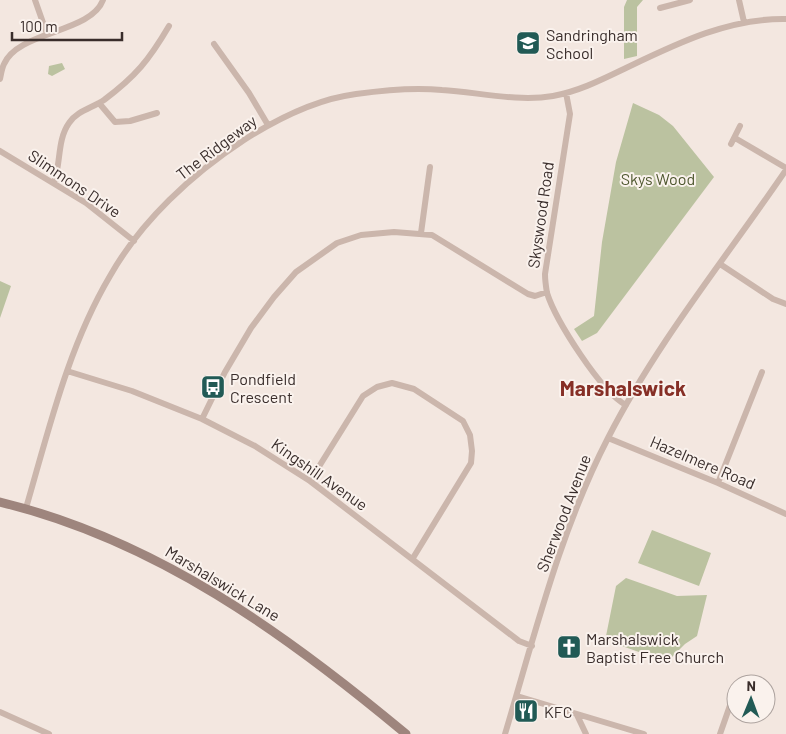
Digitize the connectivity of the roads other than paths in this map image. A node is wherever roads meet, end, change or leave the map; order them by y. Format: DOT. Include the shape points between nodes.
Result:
graph roads {
  1 [pos="35,0"];
  2 [pos="103,0"];
  3 [pos="690,0"];
  4 [pos="739,0"];
  5 [pos="660,8"];
  6 [pos="786,19"];
  7 [pos="744,22"];
  8 [pos="169,26"];
  9 [pos="47,34"];
  10 [pos="214,44"];
  11 [pos="1,74"];
  12 [pos="566,93"];
  13 [pos="99,103"];
  14 [pos="157,113"];
  15 [pos="268,126"];
  16 [pos="740,126"];
  17 [pos="0,151"];
  18 [pos="430,166"];
  19 [pos="786,169"];
  20 [pos="54,182"];
  21 [pos="421,233"];
  22 [pos="134,241"];
  23 [pos="720,264"];
  24 [pos="547,292"];
  25 [pos="786,304"];
  26 [pos="67,371"];
  27 [pos="762,372"];
  28 [pos="626,405"];
  29 [pos="202,419"];
  30 [pos="608,438"];
  31 [pos="310,481"];
  32 [pos="718,482"];
  33 [pos="0,502"];
  34 [pos="26,508"];
  35 [pos="786,514"];
  36 [pos="413,558"];
  37 [pos="532,646"];
  38 [pos="517,696"];
  39 [pos="0,712"];
  40 [pos="577,715"];
  41 [pos="726,717"];
  42 [pos="49,734"];
  43 [pos="406,734"];
  44 [pos="506,734"];
  45 [pos="586,734"];
  46 [pos="644,734"];
  47 [pos="720,734"];
  1 -- 9 [label="street"];
  2 -- 9 [label="street" via="93,16"];
  3 -- 5 [label="street"];
  4 -- 7 [label="street"];
  6 -- 7 [label="street, The Ridgeway"];
  7 -- 12 [label="street, The Ridgeway" via="700,34"];
  8 -- 13 [label="street" via="151,57 133,78"];
  9 -- 11 [label="street" via="16,50 4,62"];
  10 -- 15 [label="street"];
  12 -- 15 [label="street, The Ridgeway" via="526,97 422,89 353,94 310,107"];
  12 -- 24 [label="street, Skyswood Road" via="570,114 545,274"];
  13 -- 14 [label="street" via="115,122"];
  13 -- 20 [label="street" via="81,112 69,124 63,137"];
  15 -- 22 [label="street, The Ridgeway" via="194,177"];
  16 -- 19 [label="street" via="733,141"];
  17 -- 20 [label="street, Slimmons Drive"];
  18 -- 21 [label="street"];
  19 -- 23 [label="street, Sherwood Avenue"];
  20 -- 22 [label="street, Slimmons Drive"];
  21 -- 24 [label="street" via="442,240 528,294 535,296"];
  21 -- 29 [label="street" via="361,235 337,243 296,272 251,328"];
  22 -- 26 [label="street, The Ridgeway" via="110,276"];
  23 -- 25 [label="street"];
  23 -- 28 [label="street, Sherwood Avenue"];
  24 -- 28 [label="street, Skyswood Road" via="578,348 606,389"];
  26 -- 29 [label="street, Kingshill Avenue" via="132,391"];
  26 -- 34 [label="street, The Ridgeway"];
  27 -- 32 [label="street"];
  28 -- 30 [label="street, Sherwood Avenue"];
  29 -- 31 [label="street, Kingshill Avenue" via="255,446"];
  30 -- 32 [label="street, Hazelmere Road"];
  30 -- 37 [label="street, Sherwood Avenue" via="582,491"];
  31 -- 36 [label="street, Kingshill Avenue"];
  31 -- 36 [label="street" via="363,396 377,387 392,383 414,389 463,421 470,435 471,463"];
  32 -- 35 [label="street, Hazelmere Road"];
  33 -- 34 [label="street, Marshalswick Lane"];
  34 -- 43 [label="street, Marshalswick Lane" via="117,541 214,591 259,620"];
  36 -- 37 [label="street, Kingshill Avenue" via="519,641"];
  37 -- 38 [label="street, Sherwood Avenue"];
  38 -- 40 [label="street"];
  38 -- 44 [label="street, Sherwood Avenue"];
  39 -- 42 [label="street"];
  40 -- 45 [label="street"];
  40 -- 46 [label="street"];
  41 -- 47 [label="street"];
}
